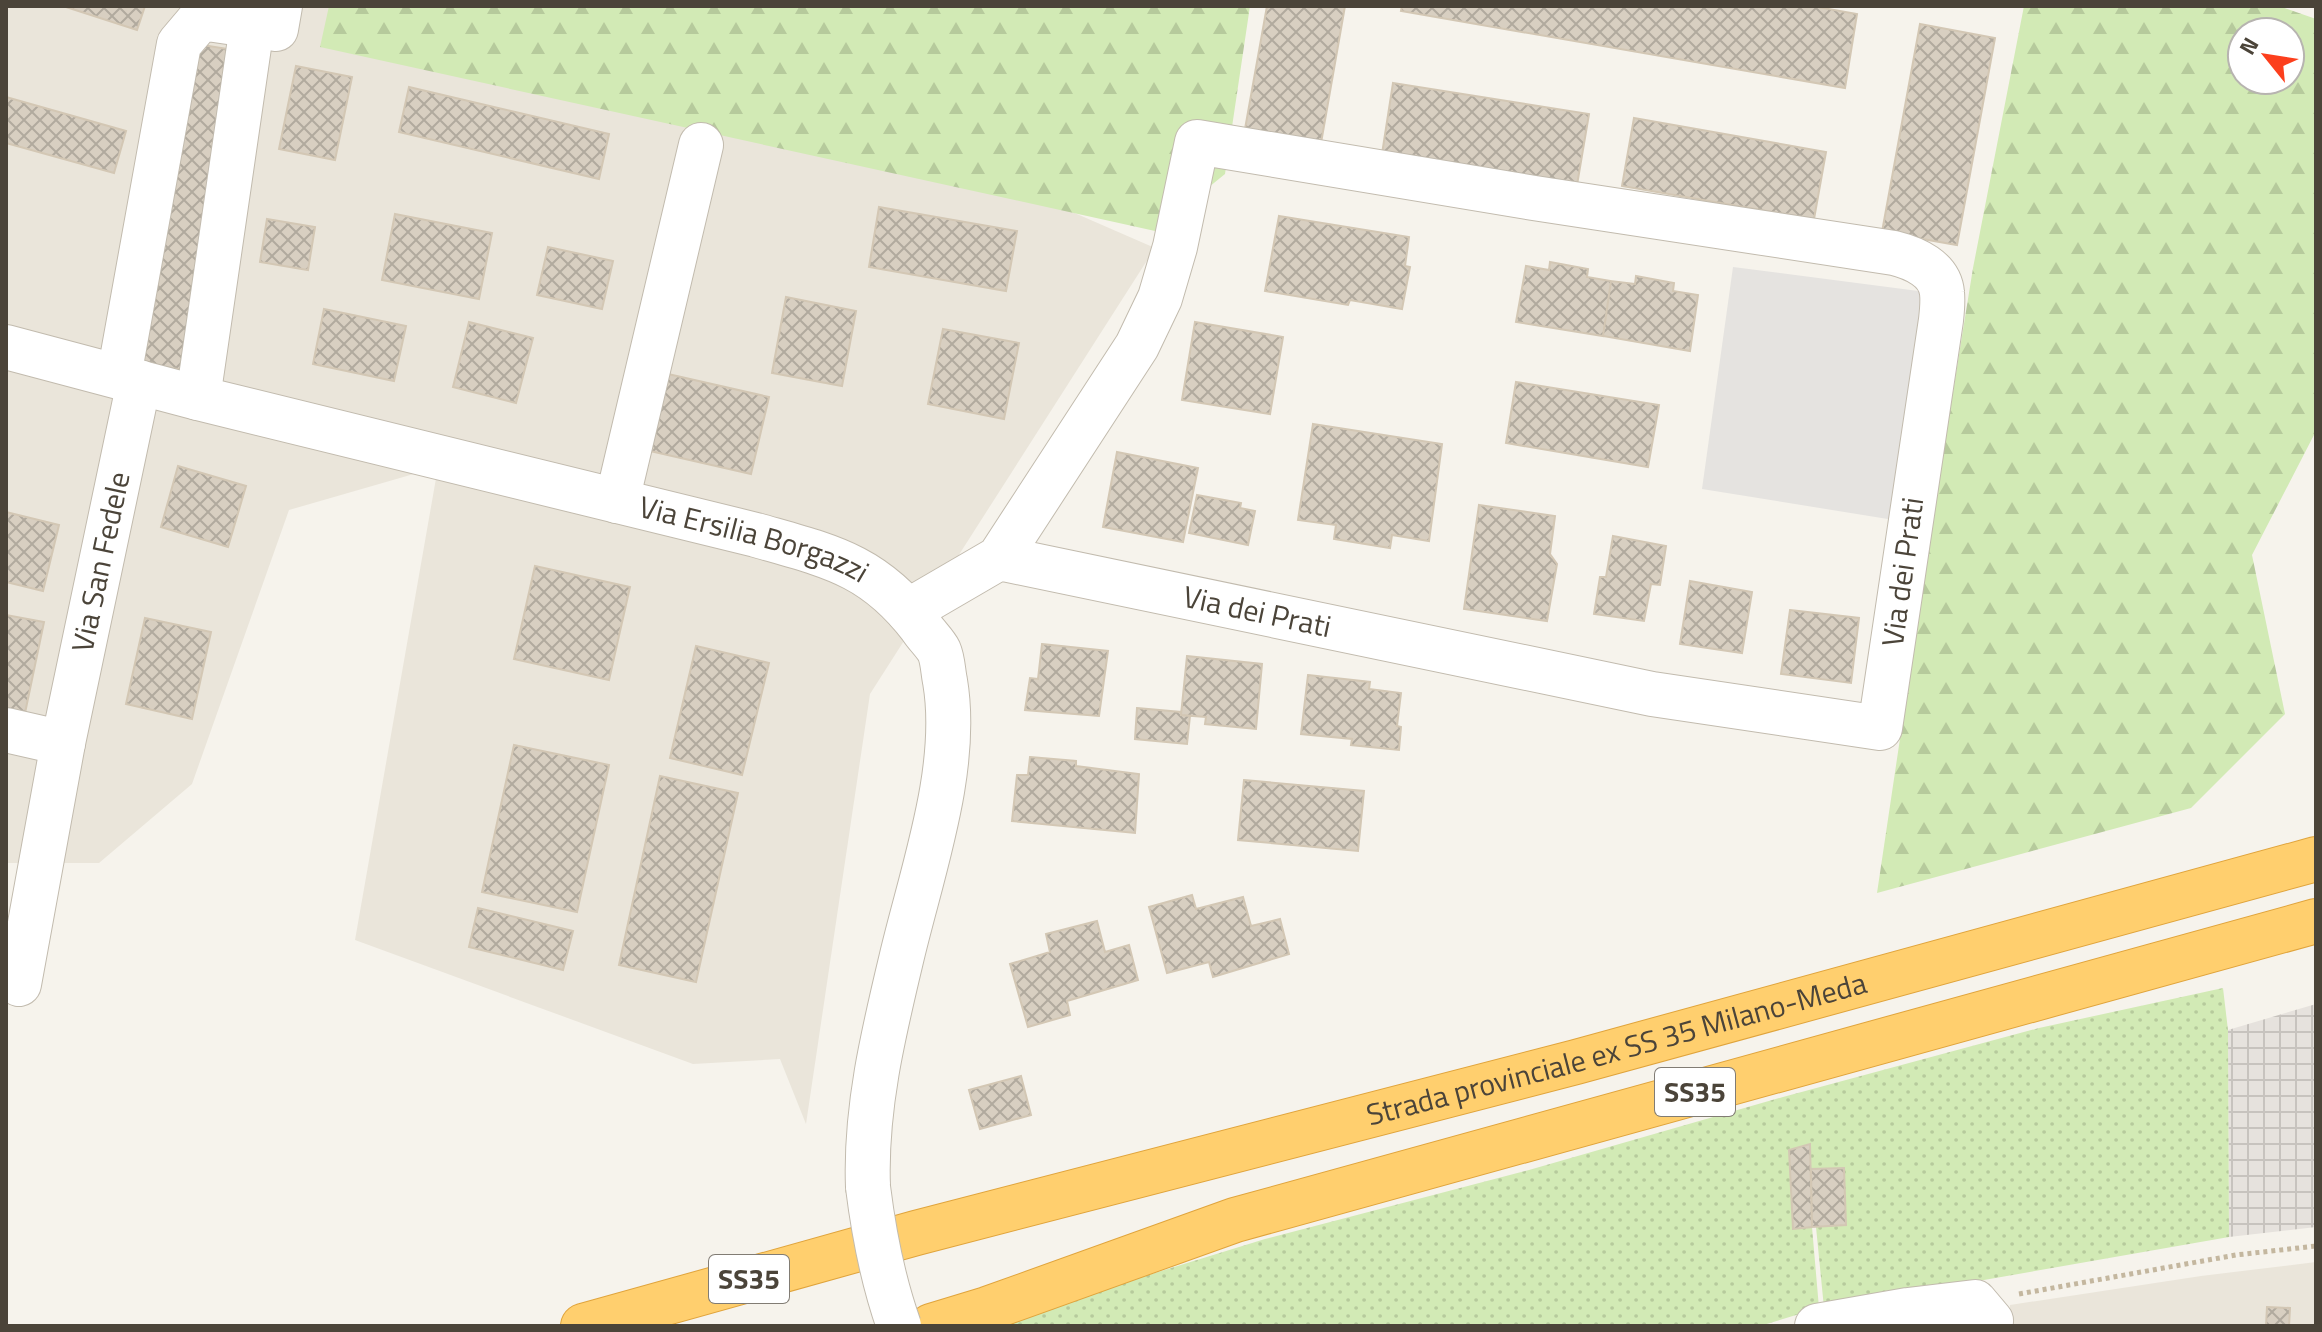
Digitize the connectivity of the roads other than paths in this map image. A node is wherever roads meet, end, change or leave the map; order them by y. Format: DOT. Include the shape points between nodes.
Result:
graph roads {
  1 [pos="266,16"];
  2 [pos="701,145"];
  3 [pos="6,347"];
  4 [pos="129,379"];
  5 [pos="198,398"];
  6 [pos="617,501"];
  7 [pos="999,558"];
  8 [pos="908,611"];
  9 [pos="6,730"];
  10 [pos="63,743"];
  11 [pos="2316,859"];
  12 [pos="2316,921"];
  13 [pos="19,984"];
  14 [pos="1983,1314"];
  15 [pos="583,1326"];
  16 [pos="899,1326"];
  17 [pos="931,1326"];
  18 [pos="1817,1326"];
  1 -- 4 [label="street, Via San Fedele" via="201,18 179,44"];
  1 -- 5 [label="street"];
  2 -- 6 [label="street"];
  3 -- 4 [label="street, Via Ersilia Borgazzi"];
  4 -- 5 [label="street, Via Ersilia Borgazzi"];
  4 -- 10 [label="street, Via San Fedele"];
  5 -- 6 [label="street, Via Ersilia Borgazzi"];
  6 -- 8 [label="street, Via Ersilia Borgazzi" via="821,554 883,585"];
  7 -- 7 [label="street, Via dei Prati" via="1149,322 1175,247 1197,142 1894,253 1920,262 1943,290 1880,728 1652,694"];
  7 -- 8 [label="street"];
  8 -- 16 [label="street, Via Ersilia Borgazzi, bridge" via="940,653 948,739 944,778 870,1105 867,1152 873,1230"];
  9 -- 10 [label="street"];
  10 -- 13 [label="street, Via San Fedele"];
  11 -- 15 [label="highway, Strada provinciale ex SS 35 Milano-Meda / SS35"];
  12 -- 17 [label="highway, Strada provinciale ex SS 35 Milano-Meda / SS35" via="1235,1220"];
  14 -- 18 [label="street" via="1908,1310"];
}
